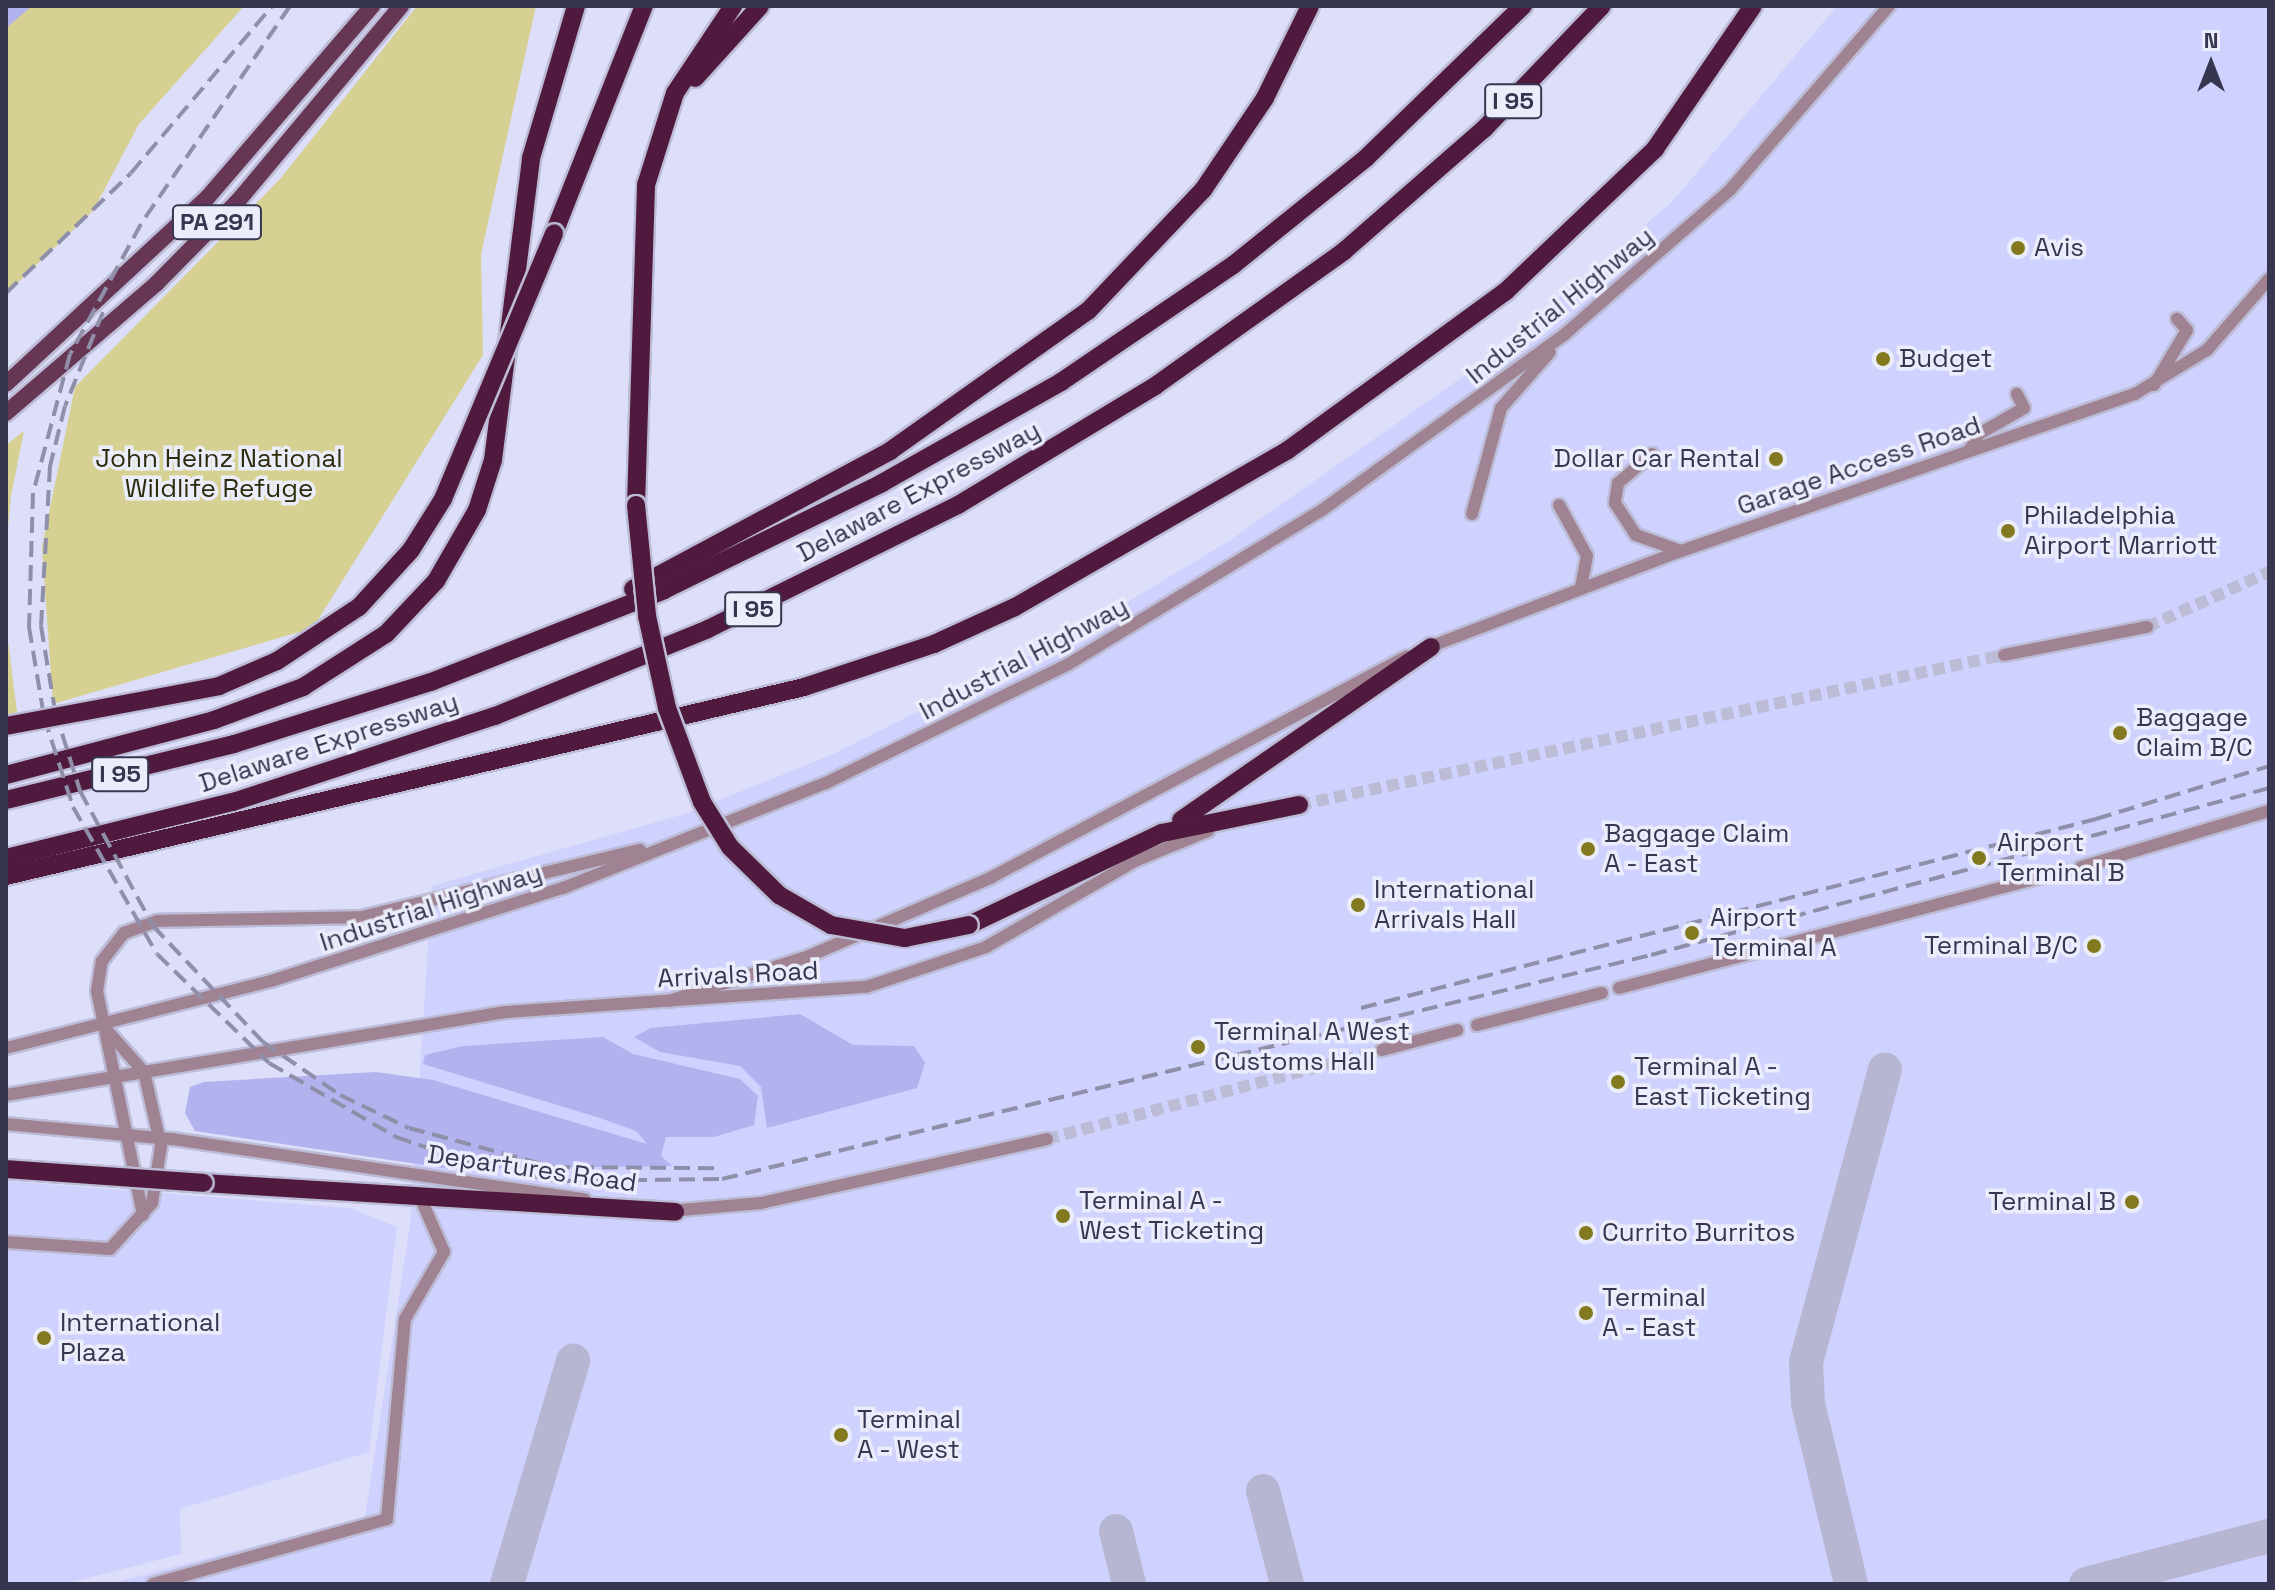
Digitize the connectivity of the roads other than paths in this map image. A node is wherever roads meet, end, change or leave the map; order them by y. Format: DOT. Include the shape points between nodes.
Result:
graph roads {
  1 [pos="372,6"];
  2 [pos="401,6"];
  3 [pos="576,6"];
  4 [pos="644,6"];
  5 [pos="656,6"];
  6 [pos="733,6"];
  7 [pos="760,6"];
  8 [pos="1310,6"];
  9 [pos="1523,6"];
  10 [pos="1602,6"];
  11 [pos="1753,6"];
  12 [pos="1889,6"];
  13 [pos="595,126"];
  14 [pos="2269,279"];
  15 [pos="640,303"];
  16 [pos="2177,319"];
  17 [pos="1565,334"];
  18 [pos="6,384"];
  19 [pos="2154,385"];
  20 [pos="2017,394"];
  21 [pos="6,413"];
  22 [pos="1969,451"];
  23 [pos="1652,454"];
  24 [pos="1559,505"];
  25 [pos="1472,514"];
  26 [pos="1681,551"];
  27 [pos="1581,588"];
  28 [pos="2147,627"];
  29 [pos="528,645"];
  30 [pos="1431,647"];
  31 [pos="2004,655"];
  32 [pos="6,726"];
  33 [pos="6,775"];
  34 [pos="6,800"];
  35 [pos="1299,805"];
  36 [pos="2269,811"];
  37 [pos="701,834"];
  38 [pos="1147,839"];
  39 [pos="6,858"];
  40 [pos="2081,867"];
  41 [pos="2064,871"];
  42 [pos="6,876"];
  43 [pos="1619,988"];
  44 [pos="1602,993"];
  45 [pos="669,1001"];
  46 [pos="1477,1025"];
  47 [pos="104,1027"];
  48 [pos="1457,1030"];
  49 [pos="6,1048"];
  50 [pos="1382,1050"];
  51 [pos="144,1072"];
  52 [pos="114,1077"];
  53 [pos="6,1095"];
  54 [pos="6,1124"];
  55 [pos="129,1135"];
  56 [pos="160,1138"];
  57 [pos="1047,1139"];
  58 [pos="6,1169"];
  59 [pos="421,1199"];
  60 [pos="675,1212"];
  61 [pos="143,1215"];
  62 [pos="6,1242"];
  63 [pos="153,1584"];
  1 -- 18 [label="main road, PA 291" via="208,197"];
  2 -- 21 [label="main road, PA 291" via="238,201 157,283"];
  3 -- 33 [label="highway" via="531,158 493,460 477,510 436,581 386,634 303,687 192,726"];
  4 -- 13 [label="highway"];
  5 -- 13 [label="highway"];
  6 -- 15 [label="highway" via="689,65 657,139 642,219"];
  7 -- 15 [label="highway" via="704,64 674,117 654,188"];
  8 -- 29 [label="highway" via="1265,98 1209,181 1088,311 890,451"];
  9 -- 29 [label="highway, Delaware Expressway / I 95" via="1323,194 1079,370 831,510"];
  10 -- 39 [label="highway, Delaware Expressway / I 95" via="1484,129 1344,251 1155,386 958,505 708,629 495,716 248,798"];
  11 -- 42 [label="highway" via="1655,149 1483,309 1288,450 1015,607 815,684"];
  12 -- 17 [label="street, Industrial Highway" via="1762,158"];
  13 -- 32 [label="highway, bridge" via="443,499 411,550 359,607 297,651 219,686"];
  14 -- 19 [label="street, Garage Access Road" via="2218,340"];
  15 -- 38 [label="highway, bridge" via="636,505 647,616 667,708 702,802 730,847 779,895 831,925 905,938 969,925"];
  16 -- 19 [label="street" via="2187,330"];
  17 -- 25 [label="street" via="1504,402"];
  17 -- 37 [label="street, Industrial Highway" via="1346,493 1147,620 945,727"];
  19 -- 22 [label="street, Garage Access Road"];
  20 -- 22 [label="street" via="2024,408 1979,434"];
  22 -- 26 [label="street, Garage Access Road"];
  23 -- 26 [label="street" via="1618,483 1616,508 1642,539"];
  24 -- 27 [label="street" via="1587,556"];
  26 -- 27 [label="street, Garage Access Road"];
  27 -- 30 [label="street, Garage Access Road"];
  28 -- 31 [label="street"];
  29 -- 34 [label="highway, Delaware Expressway / I 95" via="289,728"];
  30 -- 38 [label="highway"];
  30 -- 45 [label="street, Garage Access Road" via="1374,670 992,877 799,960"];
  35 -- 38 [label="highway" via="1217,816"];
  35 -- 45 [label="street, Arrivals Road" via="1160,849 1000,940 905,977 829,993"];
  36 -- 40 [label="street"];
  37 -- 47 [label="street, Industrial Highway" via="466,921"];
  37 -- 47 [label="street" via="362,917 140,924 118,938 99,970"];
  41 -- 43 [label="street"];
  44 -- 46 [label="street"];
  45 -- 51 [label="street, Arrivals Road" via="505,1012"];
  47 -- 49 [label="street, Industrial Highway"];
  47 -- 51 [label="street"];
  47 -- 52 [label="street"];
  48 -- 50 [label="street"];
  51 -- 52 [label="street"];
  51 -- 56 [label="street"];
  52 -- 53 [label="street"];
  52 -- 55 [label="street"];
  54 -- 55 [label="street, Departures Road"];
  55 -- 56 [label="street, Departures Road"];
  55 -- 61 [label="street"];
  56 -- 60 [label="street, Departures Road"];
  56 -- 61 [label="street" via="158,1185"];
  57 -- 60 [label="street, Departures Road" via="784,1199"];
  58 -- 59 [label="highway, bridge"];
  59 -- 60 [label="highway"];
  59 -- 63 [label="street" via="444,1252 405,1319 387,1519"];
  61 -- 62 [label="street" via="110,1249"];
}
